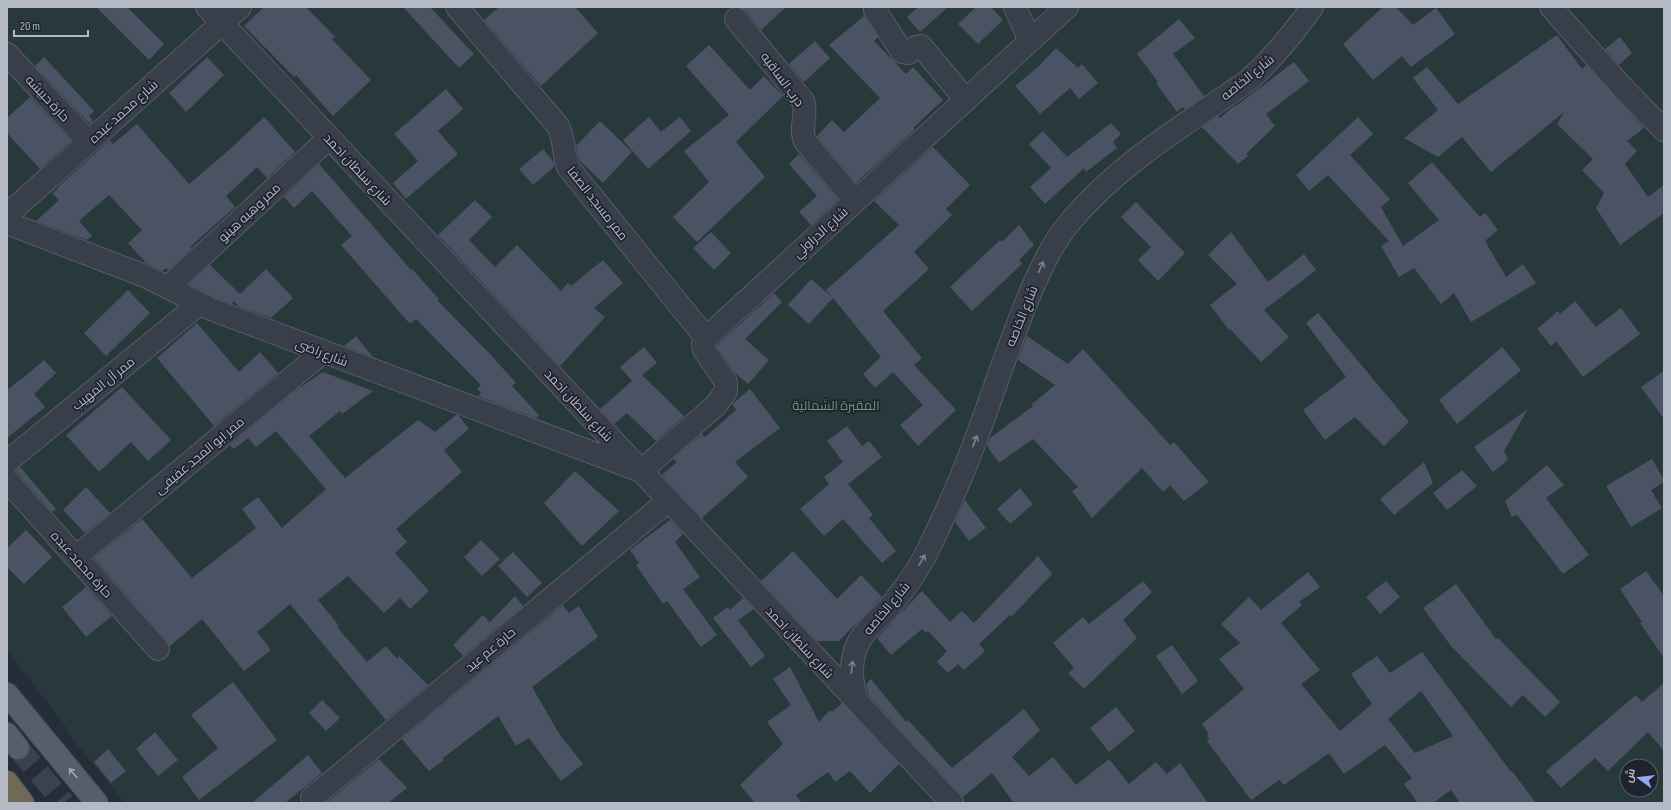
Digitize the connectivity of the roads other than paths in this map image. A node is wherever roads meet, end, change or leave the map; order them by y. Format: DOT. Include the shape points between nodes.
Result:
graph roads {
  1 [pos="207,7"];
  2 [pos="240,7"];
  3 [pos="457,7"];
  4 [pos="1015,7"];
  5 [pos="1067,7"];
  6 [pos="1312,7"];
  7 [pos="1551,7"];
  8 [pos="876,10"];
  9 [pos="736,19"];
  10 [pos="222,23"];
  11 [pos="1030,41"];
  12 [pos="7,54"];
  13 [pos="966,100"];
  14 [pos="1664,130"];
  15 [pos="330,138"];
  16 [pos="89,142"];
  17 [pos="855,201"];
  18 [pos="7,215"];
  19 [pos="7,223"];
  20 [pos="168,287"];
  21 [pos="200,304"];
  22 [pos="706,338"];
  23 [pos="323,352"];
  24 [pos="7,462"];
  25 [pos="641,472"];
  26 [pos="7,480"];
  27 [pos="668,501"];
  28 [pos="76,557"];
  29 [pos="158,649"];
  30 [pos="7,694"];
  31 [pos="859,704"];
  32 [pos="7,782"];
  33 [pos="312,798"];
  34 [pos="23,803"];
  35 [pos="98,803"];
  36 [pos="952,803"];
  1 -- 10 [label="street, شارع سلطان احمد"];
  2 -- 10 [label="street, شارع محمد عبده"];
  3 -- 22 [label="street, ممر مسجد الصفا" via="558,126 568,167"];
  4 -- 11 [label="street"];
  5 -- 11 [label="street, شارع الدراولي"];
  31 -- 6 [label="street, شارع الخاصه, one-way" via="853,690 851,675 858,645 865,632 900,595 927,552 977,435 1018,320 1041,266 1055,243 1070,221 1088,202 1142,154 1264,66 1291,37"];
  7 -- 14 [label="street"];
  8 -- 13 [label="street" via="902,52 909,53 916,46 921,46"];
  9 -- 17 [label="street, درب الساقيه" via="803,101 805,110 802,131 805,141"];
  10 -- 15 [label="street, شارع سلطان احمد"];
  10 -- 16 [label="street, شارع محمد عبده"];
  11 -- 13 [label="street, شارع الدراولي"];
  12 -- 16 [label="street, حارة حبيشه"];
  13 -- 17 [label="street, شارع الدراولي"];
  15 -- 20 [label="street, ممر وهبه هيتو"];
  15 -- 25 [label="street, شارع سلطان احمد"];
  16 -- 18 [label="street, شارع محمد عبده"];
  17 -- 22 [label="street, شارع الدراولي"];
  19 -- 20 [label="street, شارع راضى" via="146,276"];
  20 -- 21 [label="street, شارع راضى"];
  21 -- 23 [label="street, شارع راضى"];
  21 -- 24 [label="street, ممر آل المهيب"];
  22 -- 25 [label="street" via="702,344 704,350 726,382 726,391 716,405"];
  23 -- 25 [label="street, شارع راضى"];
  23 -- 28 [label="street, ممر ابو المجد عفيفى"];
  25 -- 27 [label="street, شارع سلطان احمد"];
  26 -- 28 [label="street, حارة محمد عبده"];
  27 -- 31 [label="street, شارع سلطان احمد"];
  27 -- 33 [label="street, حارة عم عيد"];
  28 -- 29 [label="street, حارة محمد عبده"];
  35 -- 30 [label="main road, one-way"];
  31 -- 36 [label="street, شارع سلطان احمد"];
  32 -- 34 [label="highway"];
}
